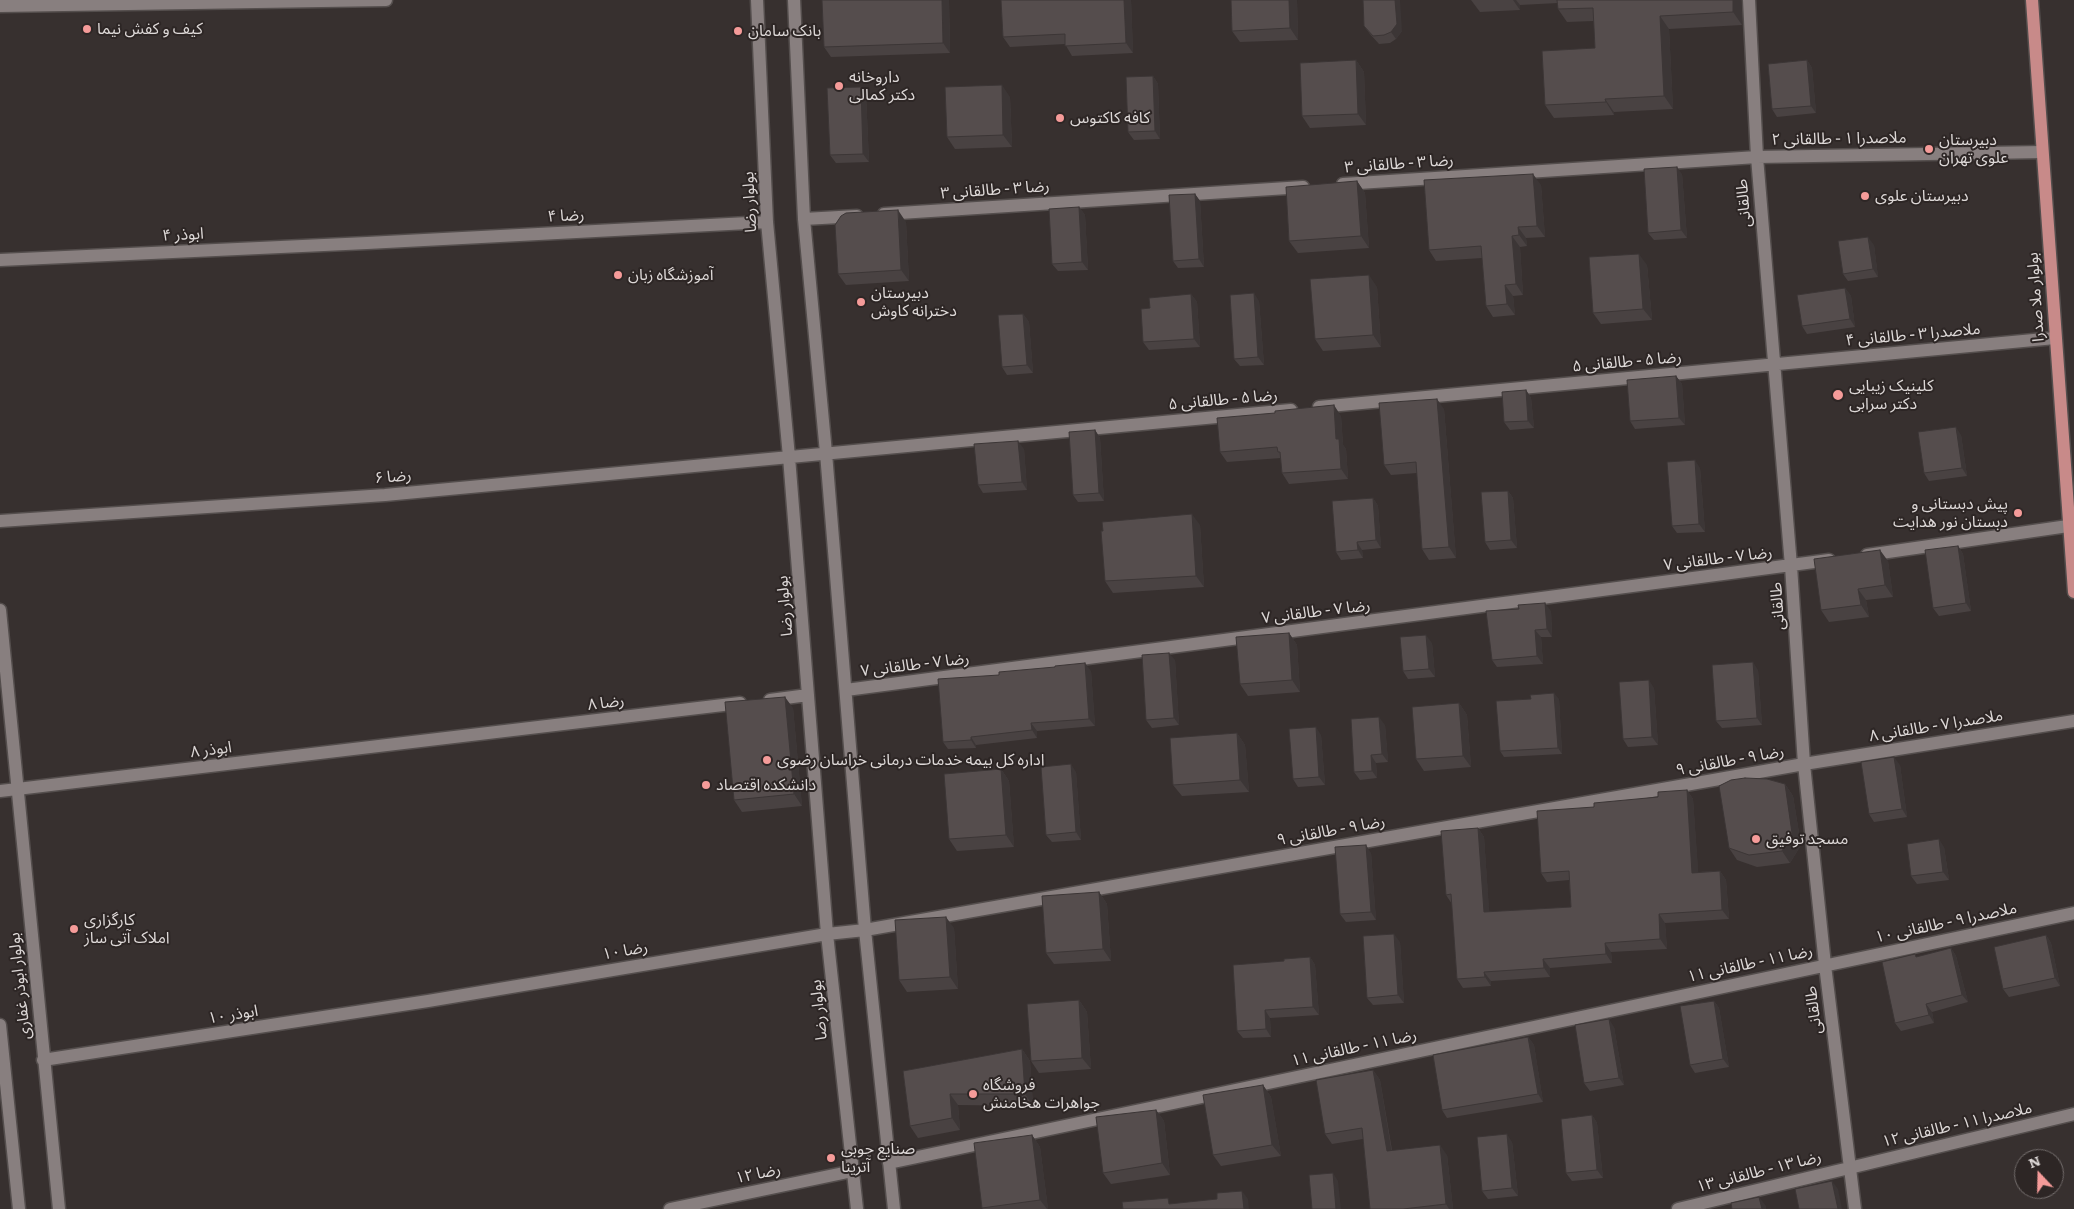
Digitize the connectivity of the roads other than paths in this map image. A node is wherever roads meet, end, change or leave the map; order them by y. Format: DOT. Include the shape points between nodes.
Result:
graph roads {
  1 [pos="386,0"];
  2 [pos="757,0"];
  3 [pos="794,0"];
  4 [pos="1749,0"];
  5 [pos="2032,0"];
  6 [pos="349,1"];
  7 [pos="0,6"];
  8 [pos="2042,152"];
  9 [pos="1757,157"];
  10 [pos="804,219"];
  11 [pos="766,222"];
  12 [pos="367,243"];
  13 [pos="0,260"];
  14 [pos="2055,338"];
  15 [pos="1773,365"];
  16 [pos="826,454"];
  17 [pos="788,457"];
  18 [pos="0,521"];
  19 [pos="2068,526"];
  20 [pos="1791,566"];
  21 [pos="2074,592"];
  22 [pos="0,610"];
  23 [pos="846,690"];
  24 [pos="808,695"];
  25 [pos="2074,721"];
  26 [pos="408,743"];
  27 [pos="1804,764"];
  28 [pos="17,789"];
  29 [pos="0,791"];
  30 [pos="2074,913"];
  31 [pos="865,930"];
  32 [pos="827,934"];
  33 [pos="1825,965"];
  34 [pos="428,1001"];
  35 [pos="0,1025"];
  36 [pos="43,1060"];
  37 [pos="2,1066"];
  38 [pos="2074,1114"];
  39 [pos="889,1163"];
  40 [pos="1848,1167"];
  41 [pos="853,1171"];
  42 [pos="19,1209"];
  43 [pos="58,1209"];
  44 [pos="670,1209"];
  45 [pos="857,1209"];
  46 [pos="894,1209"];
  47 [pos="1678,1209"];
  48 [pos="1855,1209"];
  1 -- 6 [label="street"];
  2 -- 11 [label="street, بولوار رضا"];
  3 -- 10 [label="street"];
  4 -- 9 [label="street, طالقانی"];
  5 -- 8 [label="main road, بولوار ملا صدرا"];
  6 -- 7 [label="street"];
  8 -- 9 [label="street, ملاصدرا ۱ - طالقانی ۲"];
  8 -- 14 [label="main road, بولوار ملا صدرا"];
  9 -- 10 [label="street, رضا ۳ - طالقانی ۳"];
  9 -- 15 [label="street, طالقانی"];
  10 -- 16 [label="street"];
  11 -- 12 [label="street, رضا ۴"];
  11 -- 17 [label="street, بولوار رضا"];
  12 -- 13 [label="street, ابوذر ۴"];
  14 -- 15 [label="street, ملاصدرا ۳ - طالقانی ۴"];
  14 -- 19 [label="main road, بولوار ملا صدرا"];
  15 -- 16 [label="street, رضا ۵ - طالقانی ۵"];
  15 -- 20 [label="street, طالقانی"];
  16 -- 17 [label="street, رضا ۵ - طالقانی ۵"];
  16 -- 23 [label="street"];
  17 -- 18 [label="street, رضا ۶" via="385,495"];
  17 -- 24 [label="street, بولوار رضا"];
  19 -- 20 [label="street, رضا ۷ - طالقانی ۷"];
  19 -- 21 [label="main road, بولوار ملا صدرا"];
  20 -- 23 [label="street, رضا ۷ - طالقانی ۷"];
  20 -- 27 [label="street, طالقانی"];
  22 -- 28 [label="street, بولوار ابوذر غفاری"];
  23 -- 31 [label="street"];
  24 -- 26 [label="street, رضا ۸"];
  24 -- 32 [label="street, بولوار رضا"];
  25 -- 27 [label="street, ملاصدرا ۷ - طالقانی ۸"];
  26 -- 28 [label="street, ابوذر ۸"];
  27 -- 31 [label="street, رضا ۹ - طالقانی ۹"];
  27 -- 33 [label="street, طالقانی"];
  28 -- 29 [label="street, ابوذر ۸"];
  28 -- 36 [label="street, بولوار ابوذر غفاری"];
  30 -- 33 [label="street, ملاصدرا ۹ - طالقانی ۱۰"];
  31 -- 32 [label="street, رضا ۹ - طالقانی ۹"];
  31 -- 39 [label="street"];
  32 -- 34 [label="street, رضا ۱۰"];
  32 -- 41 [label="street, بولوار رضا"];
  33 -- 39 [label="street, رضا ۱۱ - طالقانی ۱۱"];
  33 -- 40 [label="street, طالقانی"];
  34 -- 36 [label="street, ابوذر ۱۰"];
  35 -- 37 [label="street, بولوار ابوذر غفاری"];
  36 -- 43 [label="street, بولوار ابوذر غفاری"];
  37 -- 42 [label="street, بولوار ابوذر غفاری"];
  38 -- 40 [label="street, ملاصدرا ۱۱ - طالقانی ۱۲"];
  39 -- 46 [label="street"];
  40 -- 47 [label="street, رضا ۱۳ - طالقانی ۱۳"];
  40 -- 48 [label="street, طالقانی"];
  41 -- 44 [label="street, رضا ۱۲"];
  41 -- 45 [label="street, بولوار رضا"];
}
